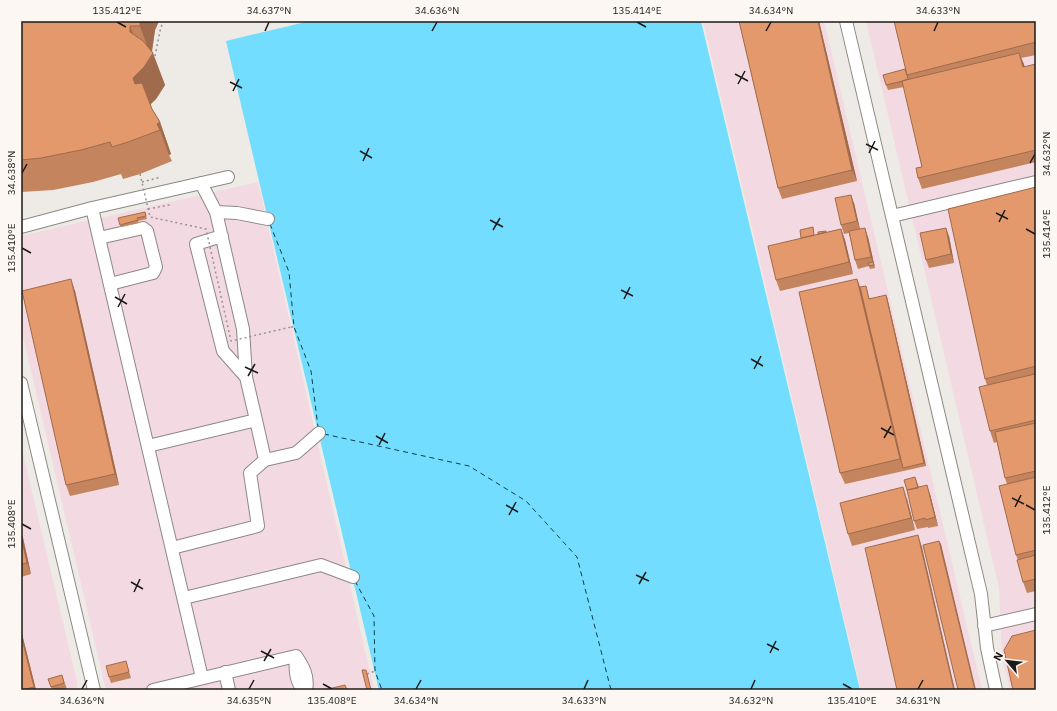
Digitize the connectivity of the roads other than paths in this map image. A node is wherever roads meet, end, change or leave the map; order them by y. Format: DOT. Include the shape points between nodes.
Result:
graph roads {
  1 [pos="846,21"];
  2 [pos="228,177"];
  3 [pos="1036,182"];
  4 [pos="201,183"];
  5 [pos="92,208"];
  6 [pos="216,212"];
  7 [pos="892,216"];
  8 [pos="268,219"];
  9 [pos="21,227"];
  10 [pos="222,236"];
  11 [pos="99,238"];
  12 [pos="110,284"];
  13 [pos="246,377"];
  14 [pos="21,383"];
  15 [pos="256,420"];
  16 [pos="319,432"];
  17 [pos="148,446"];
  18 [pos="265,460"];
  19 [pos="172,548"];
  20 [pos="353,577"];
  21 [pos="184,598"];
  22 [pos="1036,614"];
  23 [pos="984,626"];
  24 [pos="225,672"];
  25 [pos="202,678"];
  26 [pos="94,690"];
  27 [pos="154,690"];
  28 [pos="229,690"];
  29 [pos="304,690"];
  30 [pos="996,690"];
  1 -- 7 [label="street"];
  2 -- 4 [label="street"];
  3 -- 7 [label="street"];
  4 -- 5 [label="street"];
  4 -- 6 [label="street"];
  5 -- 9 [label="street"];
  5 -- 11 [label="street"];
  6 -- 8 [label="street"];
  6 -- 10 [label="street"];
  7 -- 23 [label="street" via="981,594"];
  10 -- 13 [label="street" via="243,329"];
  10 -- 13 [label="street" via="196,244 223,351"];
  11 -- 12 [label="street"];
  11 -- 12 [label="street" via="143,228 147,231 156,267 153,273"];
  12 -- 17 [label="street"];
  13 -- 15 [label="street"];
  14 -- 26 [label="street"];
  15 -- 17 [label="street"];
  15 -- 18 [label="street"];
  16 -- 18 [label="street" via="296,453"];
  17 -- 19 [label="street"];
  18 -- 19 [label="street" via="250,474 258,526"];
  19 -- 21 [label="street"];
  20 -- 21 [label="street" via="321,565"];
  21 -- 25 [label="street"];
  22 -- 23 [label="street"];
  23 -- 30 [label="street"];
  24 -- 25 [label="street"];
  24 -- 28 [label="street"];
  24 -- 29 [label="street" via="296,656 303,666 307,683"];
  25 -- 27 [label="street"];
}
